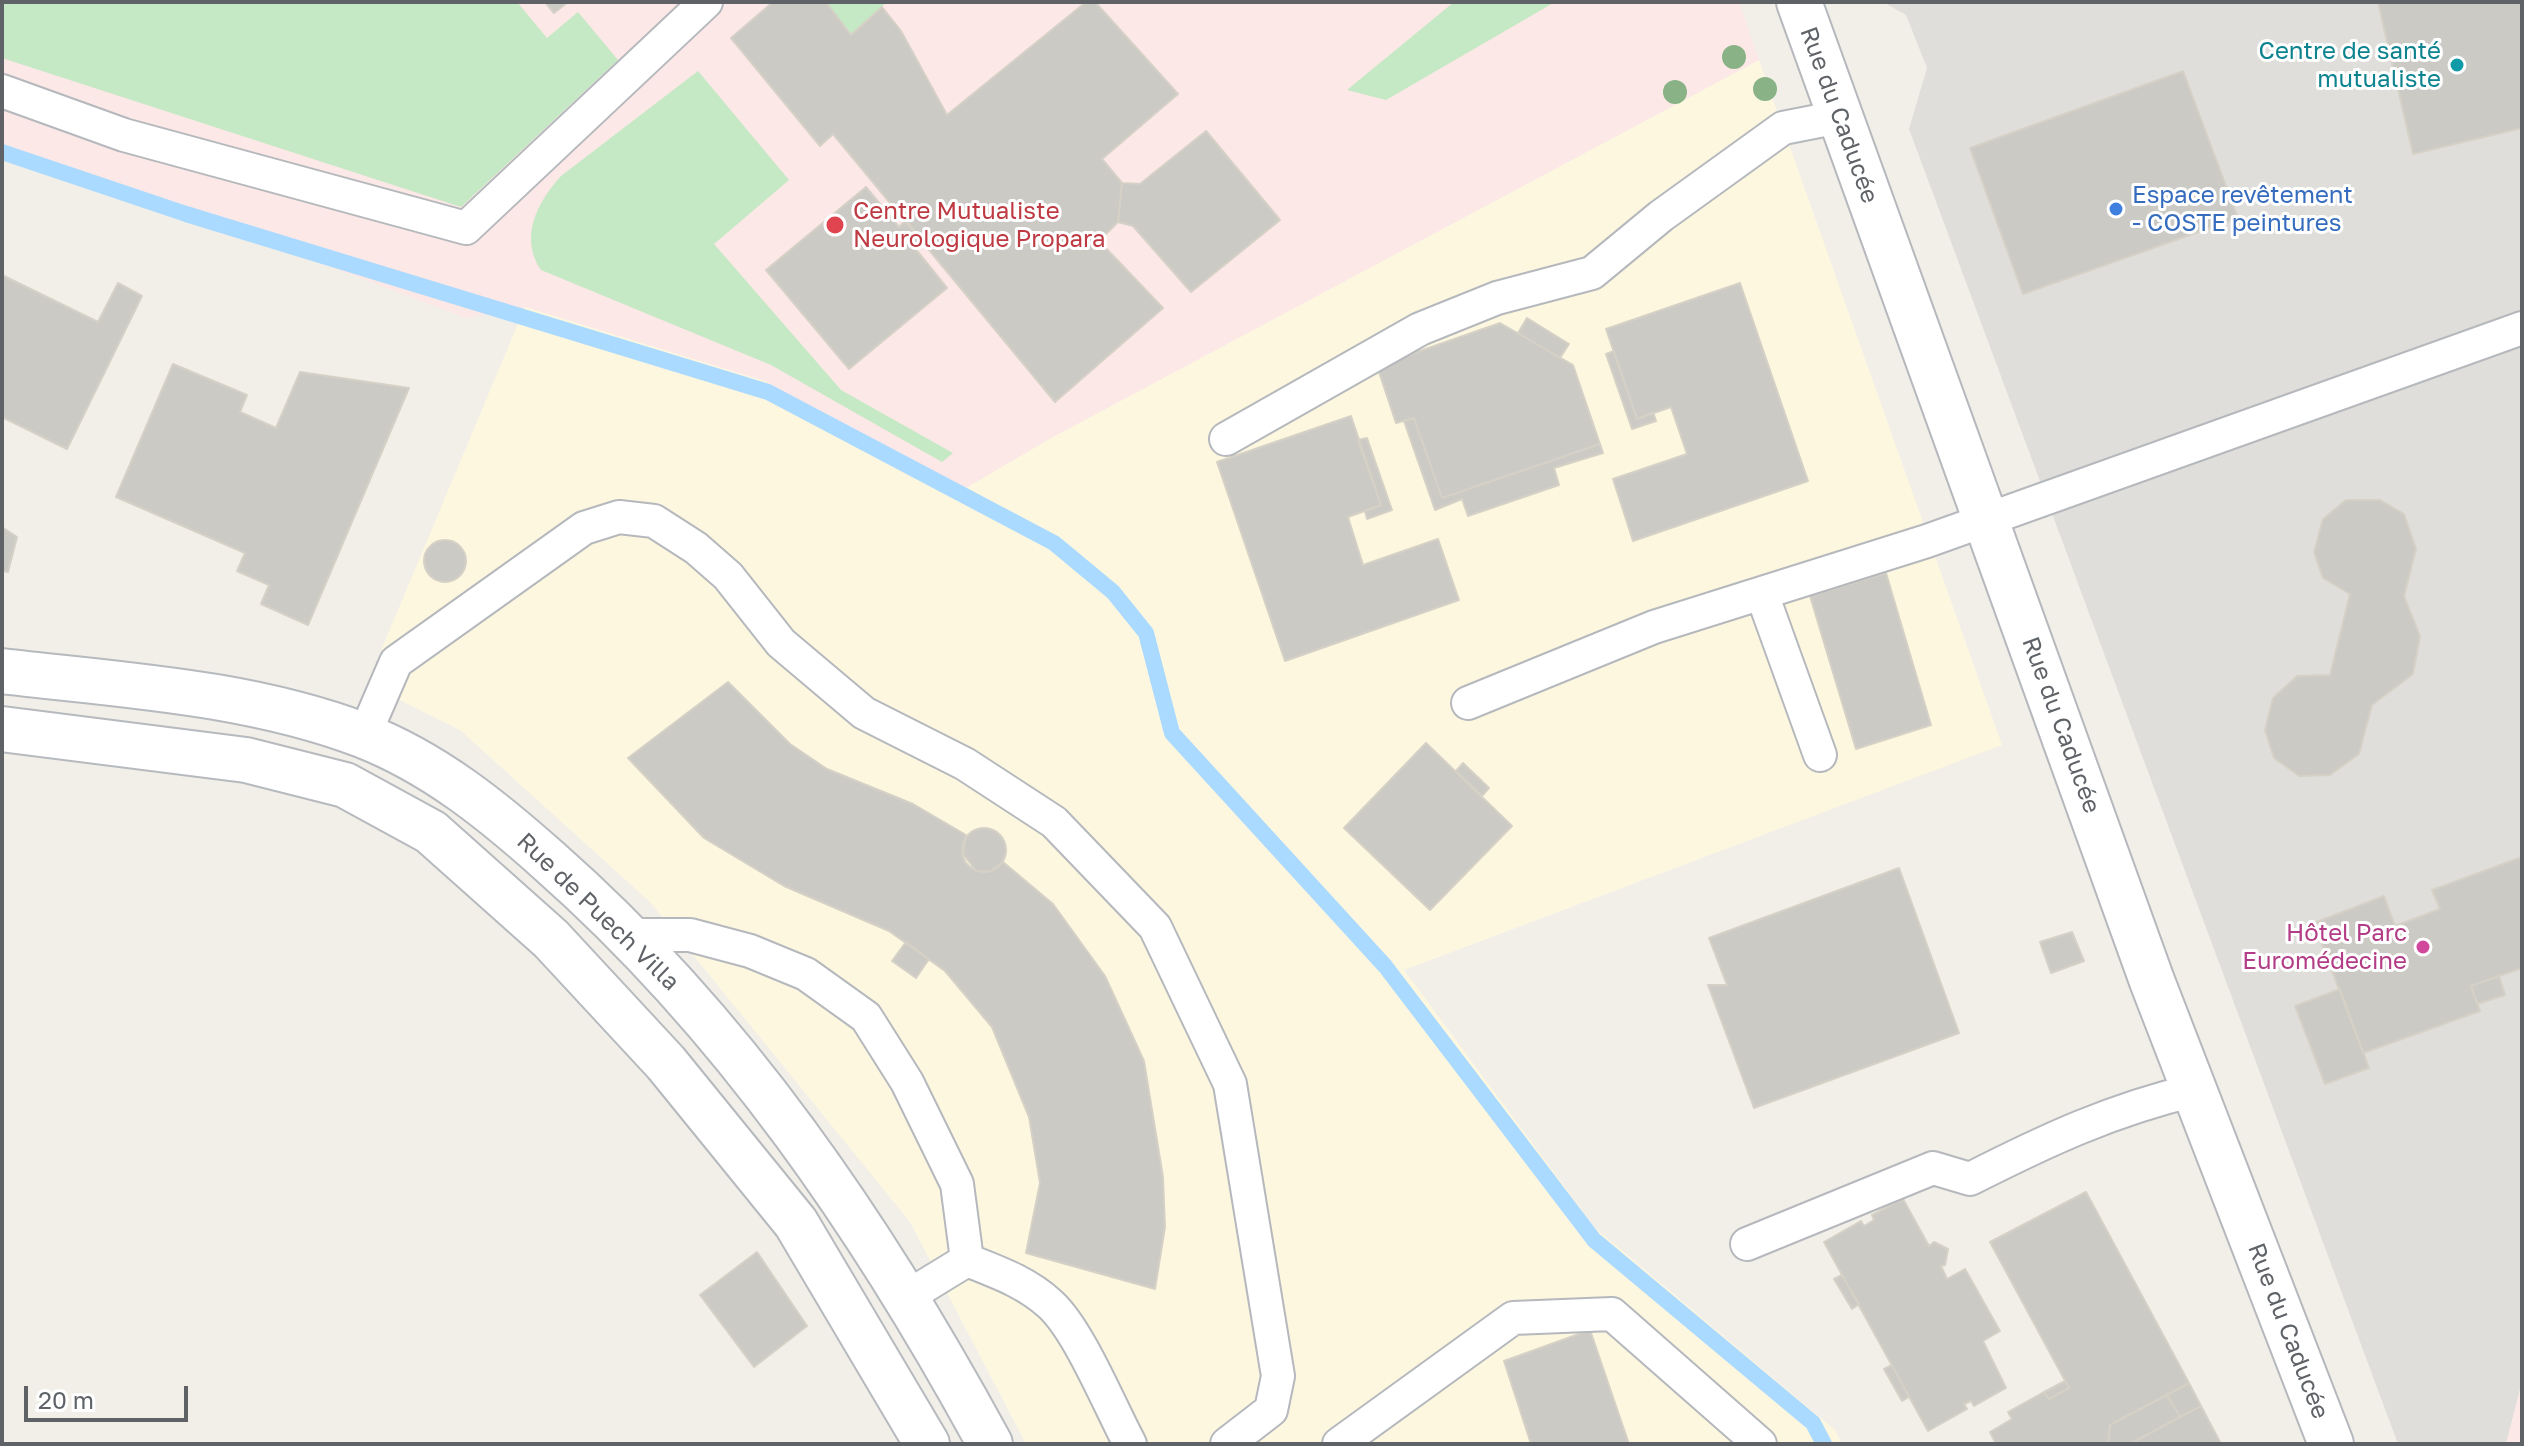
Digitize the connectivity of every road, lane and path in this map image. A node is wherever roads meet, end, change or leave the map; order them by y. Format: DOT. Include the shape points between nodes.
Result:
graph roads {
  1 [pos="706,2"];
  2 [pos="1799,2"];
  3 [pos="2,91"];
  4 [pos="1839,117"];
  5 [pos="2522,328"];
  6 [pos="1226,439"];
  7 [pos="1987,520"];
  8 [pos="1762,594"];
  9 [pos="2,671"];
  10 [pos="1468,703"];
  11 [pos="2,729"];
  12 [pos="364,736"];
  13 [pos="1820,755"];
  14 [pos="626,935"];
  15 [pos="2195,1090"];
  16 [pos="1747,1244"];
  17 [pos="967,1260"];
  18 [pos="905,1298"];
  19 [pos="927,1444"];
  20 [pos="990,1444"];
  21 [pos="1130,1444"];
  22 [pos="1227,1444"];
  23 [pos="1339,1444"];
  24 [pos="1760,1444"];
  25 [pos="2331,1444"];
  1 -- 3 [label="lane" via="466,228 124,135"];
  2 -- 4 [label="main road, Rue du Caducée"];
  4 -- 6 [label="lane" via="1783,128 1592,273 1497,298 1420,329"];
  4 -- 7 [label="main road, Rue du Caducée"];
  5 -- 7 [label="lane"];
  7 -- 8 [label="lane"];
  7 -- 15 [label="main road, Rue du Caducée"];
  8 -- 10 [label="lane" via="1654,627"];
  8 -- 13 [label="lane"];
  9 -- 12 [label="main road, Rue de Puech Villa" via="167,691 303,715"];
  11 -- 19 [label="main road" via="246,760 345,785 431,832 551,939 666,1063 796,1223"];
  12 -- 14 [label="main road, Rue de Puech Villa" via="418,760 494,813 593,899"];
  12 -- 22 [label="lane" via="396,662 584,528 619,517 654,521 728,576 781,643 864,713 965,764 1054,822 1155,927 1230,1084 1278,1376 1271,1410"];
  14 -- 17 [label="lane" via="690,935 750,951 806,974 866,1017 907,1082 957,1184"];
  14 -- 18 [label="main road, Rue de Puech Villa" via="698,1009 801,1139"];
  15 -- 16 [label="lane" via="2065,1131 1970,1179 1933,1168"];
  15 -- 25 [label="main road, Rue du Caducée"];
  17 -- 18 [label="lane"];
  17 -- 21 [label="lane" via="1020,1282 1051,1305"];
  18 -- 20 [label="main road, Rue de Puech Villa"];
  23 -- 24 [label="lane" via="1513,1318 1612,1314"];
}
